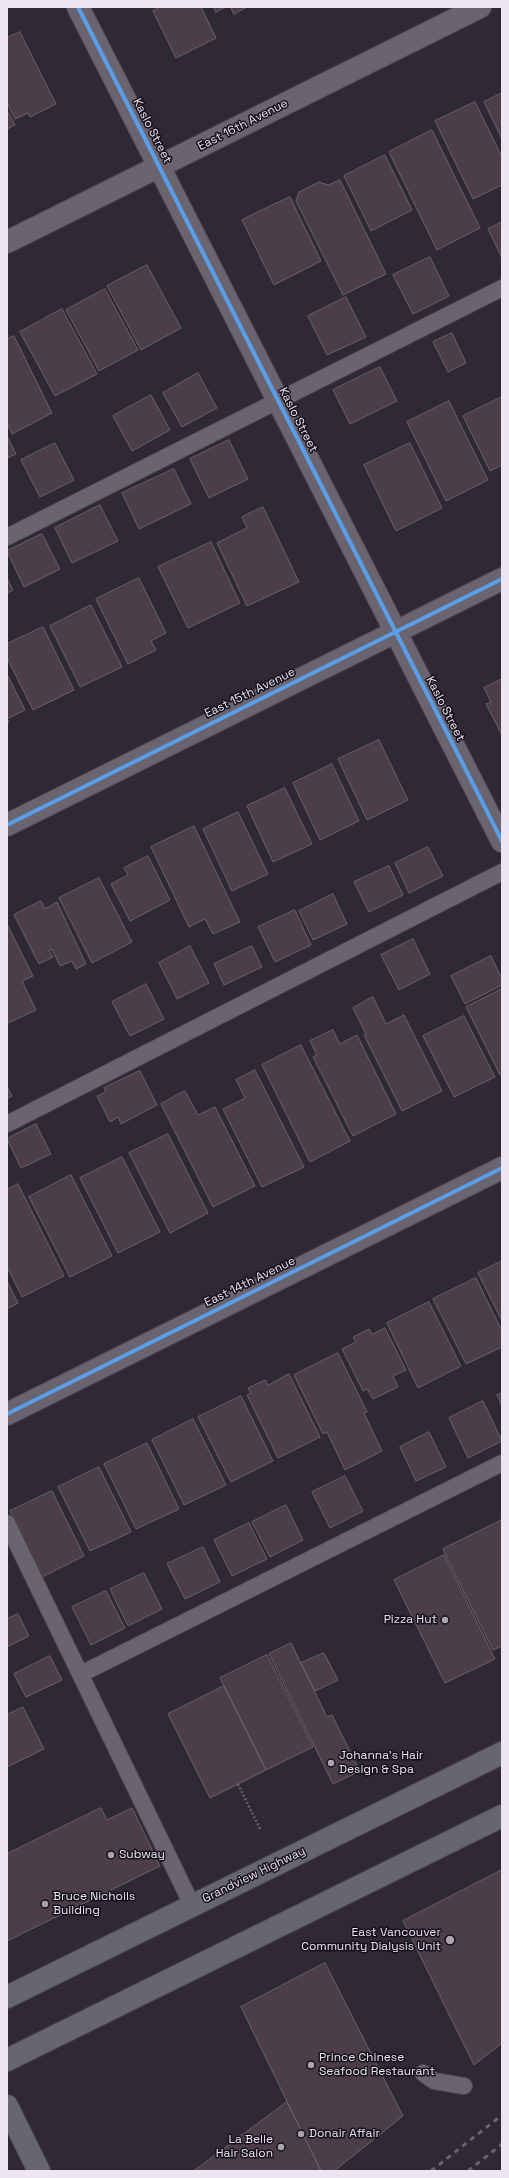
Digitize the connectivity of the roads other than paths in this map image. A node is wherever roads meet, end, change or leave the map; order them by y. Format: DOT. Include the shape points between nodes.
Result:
graph roads {
  1 [pos="78,7"];
  2 [pos="480,7"];
  3 [pos="159,167"];
  4 [pos="7,242"];
  5 [pos="502,288"];
  6 [pos="277,401"];
  7 [pos="7,536"];
  8 [pos="502,579"];
  9 [pos="395,632"];
  10 [pos="7,825"];
  11 [pos="502,841"];
  12 [pos="502,872"];
  13 [pos="7,1124"];
  14 [pos="502,1168"];
  15 [pos="7,1414"];
  16 [pos="502,1463"];
  17 [pos="7,1523"];
  18 [pos="81,1674"];
  19 [pos="502,1753"];
  20 [pos="502,1816"];
  21 [pos="192,1905"];
  22 [pos="7,1997"];
  23 [pos="7,2060"];
  24 [pos="423,2073"];
  25 [pos="464,2086"];
  26 [pos="7,2106"];
  27 [pos="39,2171"];
  1 -- 3 [label="street, Kaslo Street"];
  2 -- 3 [label="street, East 16th Avenue"];
  3 -- 4 [label="street, East 16th Avenue"];
  3 -- 6 [label="street, Kaslo Street"];
  5 -- 6 [label="lane"];
  6 -- 7 [label="lane"];
  6 -- 9 [label="street, Kaslo Street"];
  8 -- 9 [label="street, East 15th Avenue"];
  9 -- 10 [label="street, East 15th Avenue"];
  9 -- 11 [label="street, Kaslo Street"];
  12 -- 13 [label="lane"];
  14 -- 15 [label="street, East 14th Avenue"];
  16 -- 18 [label="lane"];
  17 -- 18 [label="lane"];
  18 -- 21 [label="lane"];
  19 -- 21 [label="main road, Grandview Highway"];
  20 -- 23 [label="main road"];
  21 -- 22 [label="main road, Grandview Highway"];
  24 -- 25 [label="lane" via="434,2081"];
  26 -- 27 [label="main road"];
}
